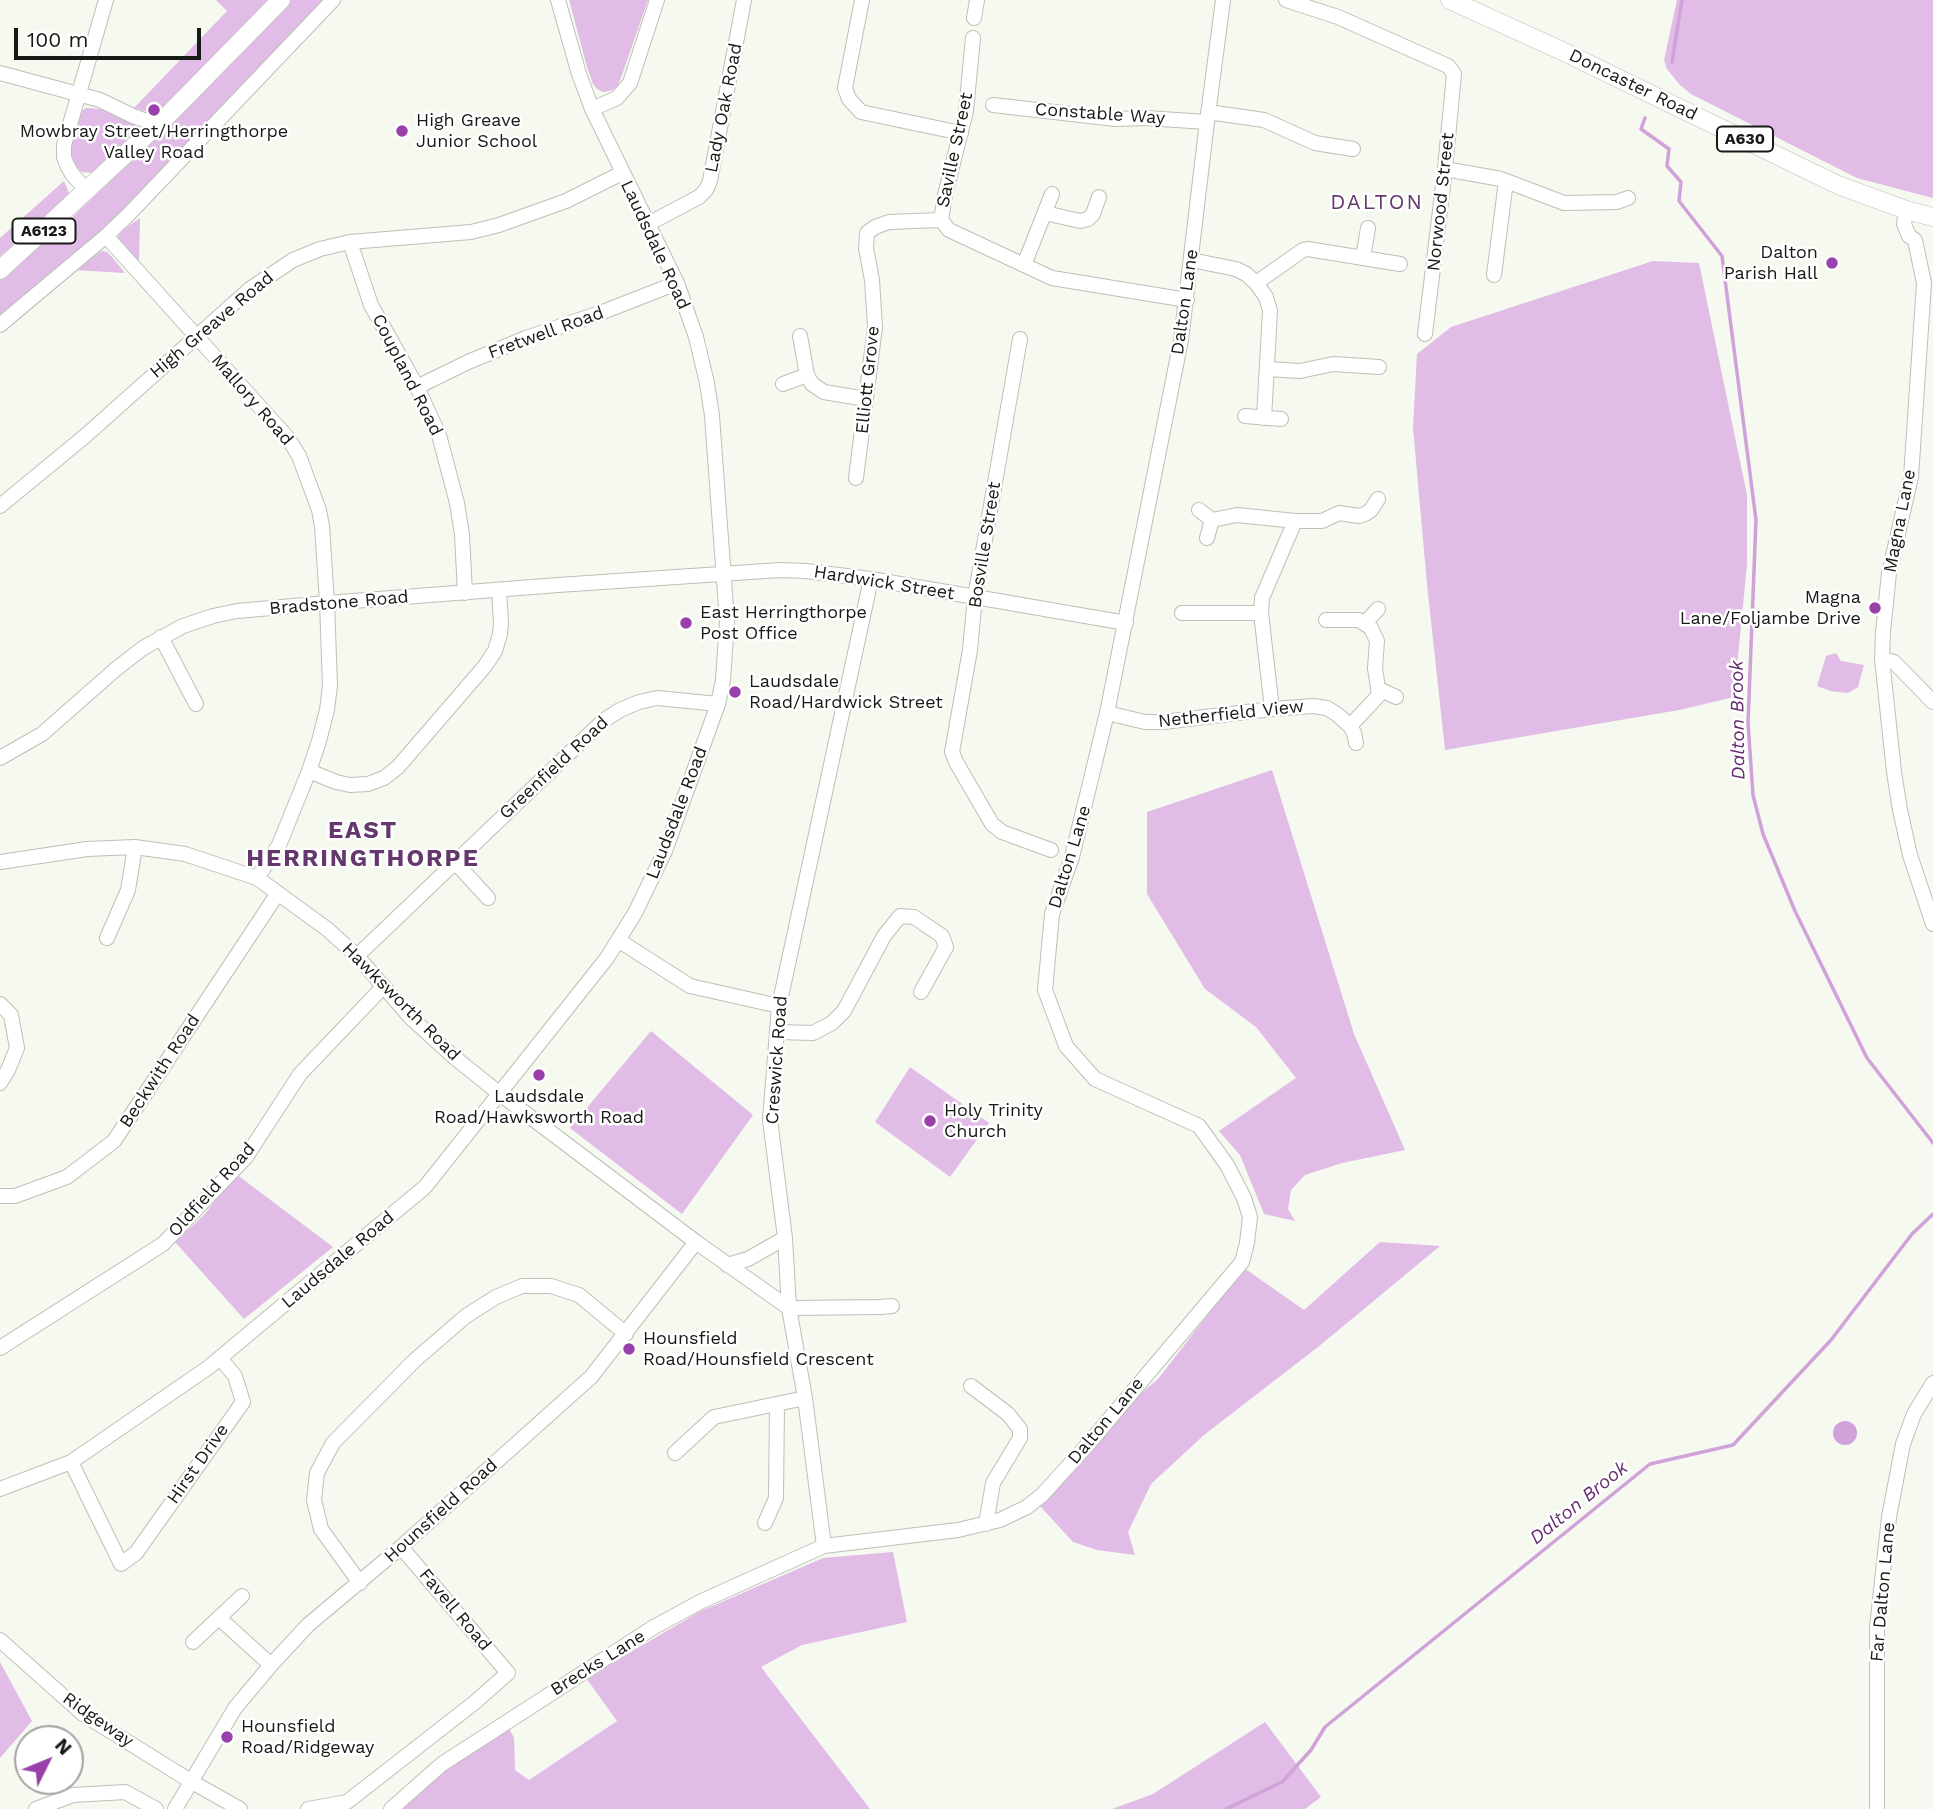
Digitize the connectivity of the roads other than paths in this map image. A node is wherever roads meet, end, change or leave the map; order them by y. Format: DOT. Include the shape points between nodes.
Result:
graph roads {
  1 [pos="106,0"];
  2 [pos="281,0"];
  3 [pos="333,0"];
  4 [pos="558,0"];
  5 [pos="657,0"];
  6 [pos="744,0"];
  7 [pos="862,0"];
  8 [pos="976,0"];
  9 [pos="1223,0"];
  10 [pos="1286,0"];
  11 [pos="1450,0"];
  12 [pos="974,18"];
  13 [pos="973,38"];
  14 [pos="0,73"];
  15 [pos="79,95"];
  16 [pos="993,105"];
  17 [pos="592,109"];
  18 [pos="1207,117"];
  19 [pos="158,125"];
  20 [pos="961,133"];
  21 [pos="1353,149"];
  22 [pos="1445,169"];
  23 [pos="622,173"];
  24 [pos="1506,181"];
  25 [pos="87,191"];
  26 [pos="1052,194"];
  27 [pos="1099,197"];
  28 [pos="1620,205"];
  29 [pos="1906,211"];
  30 [pos="1045,213"];
  31 [pos="1929,216"];
  32 [pos="941,220"];
  33 [pos="648,224"];
  34 [pos="1368,228"];
  35 [pos="106,236"];
  36 [pos="1915,240"];
  37 [pos="350,242"];
  38 [pos="1363,258"];
  39 [pos="1191,260"];
  40 [pos="1400,264"];
  41 [pos="1024,265"];
  42 [pos="0,270"];
  43 [pos="1494,275"];
  44 [pos="677,283"];
  45 [pos="1256,283"];
  46 [pos="1187,300"];
  47 [pos="0,325"];
  48 [pos="1425,334"];
  49 [pos="197,336"];
  50 [pos="800,336"];
  51 [pos="1020,339"];
  52 [pos="1379,367"];
  53 [pos="1268,369"];
  54 [pos="807,375"];
  55 [pos="783,384"];
  56 [pos="417,387"];
  57 [pos="866,400"];
  58 [pos="1245,416"];
  59 [pos="1264,418"];
  60 [pos="1281,419"];
  61 [pos="856,478"];
  62 [pos="1378,499"];
  63 [pos="0,506"];
  64 [pos="1199,510"];
  65 [pos="1212,520"];
  66 [pos="1294,521"];
  67 [pos="1207,538"];
  68 [pos="723,575"];
  69 [pos="871,579"];
  70 [pos="499,590"];
  71 [pos="465,593"];
  72 [pos="975,597"];
  73 [pos="327,603"];
  74 [pos="1378,609"];
  75 [pos="1261,612"];
  76 [pos="1182,613"];
  77 [pos="1326,620"];
  78 [pos="1126,623"];
  79 [pos="1365,623"];
  80 [pos="161,637"];
  81 [pos="1882,659"];
  82 [pos="1379,689"];
  83 [pos="1396,696"];
  84 [pos="1933,702"];
  85 [pos="195,704"];
  86 [pos="718,704"];
  87 [pos="1272,709"];
  88 [pos="1107,712"];
  89 [pos="1350,726"];
  90 [pos="1356,743"];
  91 [pos="0,758"];
  92 [pos="309,771"];
  93 [pos="1046,831"];
  94 [pos="135,847"];
  95 [pos="0,862"];
  96 [pos="455,862"];
  97 [pos="257,878"];
  98 [pos="278,893"];
  99 [pos="488,898"];
  100 [pos="1933,924"];
  101 [pos="107,938"];
  102 [pos="618,940"];
  103 [pos="357,956"];
  104 [pos="383,987"];
  105 [pos="921,992"];
  106 [pos="0,1004"];
  107 [pos="779,1006"];
  108 [pos="778,1032"];
  109 [pos="0,1083"];
  110 [pos="500,1094"];
  111 [pos="0,1196"];
  112 [pos="785,1238"];
  113 [pos="696,1242"];
  114 [pos="727,1265"];
  115 [pos="892,1306"];
  116 [pos="789,1308"];
  117 [pos="626,1334"];
  118 [pos="0,1348"];
  119 [pos="220,1358"];
  120 [pos="1933,1383"];
  121 [pos="971,1386"];
  122 [pos="805,1398"];
  123 [pos="776,1404"];
  124 [pos="675,1453"];
  125 [pos="71,1462"];
  126 [pos="0,1489"];
  127 [pos="765,1522"];
  128 [pos="986,1524"];
  129 [pos="824,1546"];
  130 [pos="401,1547"];
  131 [pos="360,1583"];
  132 [pos="242,1597"];
  133 [pos="219,1618"];
  134 [pos="0,1640"];
  135 [pos="193,1642"];
  136 [pos="271,1665"];
  137 [pos="192,1782"];
  138 [pos="36,1809"];
  139 [pos="156,1809"];
  140 [pos="176,1809"];
  141 [pos="240,1809"];
  142 [pos="309,1809"];
  143 [pos="391,1809"];
  144 [pos="1877,1809"];
  1 -- 15 [label="street"];
  2 -- 19 [label="main road, A6123"];
  3 -- 35 [label="street"];
  4 -- 17 [label="street, Laudsdale Road"];
  5 -- 17 [label="street" via="630,83 617,98"];
  6 -- 33 [label="street, Lady Oak Road" via="710,181 699,197"];
  7 -- 20 [label="street" via="845,88 849,99 861,112"];
  8 -- 12 [label="street"];
  9 -- 18 [label="street, Dalton Lane"];
  10 -- 22 [label="street, Norwood Street" via="1338,17 1452,69"];
  11 -- 29 [label="main road, Doncaster Road / A630" via="1838,186"];
  13 -- 20 [label="street, Saville Street"];
  14 -- 15 [label="street"];
  15 -- 19 [label="street"];
  15 -- 25 [label="street" via="64,157"];
  16 -- 18 [label="street, Constable Way" via="1115,119"];
  17 -- 23 [label="street, Laudsdale Road"];
  18 -- 21 [label="street, Constable Way" via="1264,120 1315,143"];
  18 -- 39 [label="street, Dalton Lane"];
  19 -- 25 [label="main road, A6123"];
  20 -- 32 [label="street, Saville Street"];
  22 -- 24 [label="street"];
  22 -- 48 [label="street, Norwood Street"];
  23 -- 33 [label="street, Laudsdale Road"];
  23 -- 37 [label="street, High Greave Road" via="566,201 499,225 471,232"];
  24 -- 28 [label="street" via="1564,203"];
  24 -- 43 [label="street"];
  25 -- 42 [label="main road, A6123"];
  26 -- 30 [label="street"];
  27 -- 30 [label="street" via="1088,219"];
  29 -- 31 [label="main road, Doncaster Road / A630"];
  29 -- 36 [label="street, Magna Lane" via="1904,224"];
  30 -- 41 [label="street"];
  31 -- 36 [label="street" via="1919,225"];
  32 -- 41 [label="street" via="949,230"];
  32 -- 57 [label="street, Elliott Grove" via="889,222 867,233 875,327"];
  33 -- 44 [label="street, Laudsdale Road"];
  34 -- 38 [label="street"];
  35 -- 47 [label="street"];
  35 -- 49 [label="street, Mallory Road"];
  36 -- 81 [label="street, Magna Lane" via="1924,283 1911,477 1889,573"];
  37 -- 49 [label="street, High Greave Road" via="320,249 282,267"];
  37 -- 56 [label="street, Coupland Road" via="371,305"];
  38 -- 40 [label="street"];
  38 -- 45 [label="street" via="1303,250"];
  39 -- 45 [label="street" via="1236,269"];
  39 -- 46 [label="street, Dalton Lane"];
  41 -- 46 [label="street" via="1052,278"];
  44 -- 56 [label="street, Fretwell Road" via="526,338"];
  44 -- 68 [label="street, Laudsdale Road" via="707,383"];
  45 -- 53 [label="street" via="1270,311"];
  46 -- 78 [label="street, Dalton Lane"];
  49 -- 63 [label="street, High Greave Road"];
  49 -- 73 [label="street, Mallory Road" via="299,456 322,526"];
  50 -- 54 [label="street"];
  51 -- 72 [label="street, Bosville Street"];
  52 -- 53 [label="street" via="1333,364 1300,371"];
  53 -- 59 [label="street"];
  54 -- 55 [label="street"];
  54 -- 57 [label="street" via="824,392"];
  56 -- 71 [label="street, Coupland Road" via="439,435 457,503"];
  57 -- 61 [label="street, Elliott Grove"];
  58 -- 59 [label="street"];
  59 -- 60 [label="street"];
  62 -- 66 [label="street" via="1371,510 1359,516 1339,513 1322,521"];
  64 -- 65 [label="street"];
  65 -- 66 [label="street" via="1237,515"];
  65 -- 67 [label="street"];
  66 -- 75 [label="street" via="1262,598"];
  68 -- 69 [label="street, Hardwick Street" via="806,570"];
  68 -- 70 [label="street, Bradstone Road"];
  68 -- 86 [label="street, Laudsdale Road" via="726,648"];
  69 -- 72 [label="street, Hardwick Street"];
  69 -- 107 [label="street, Creswick Road"];
  70 -- 71 [label="street, Bradstone Road"];
  70 -- 92 [label="street" via="501,623 495,650 398,767 368,784 350,785"];
  71 -- 73 [label="street, Bradstone Road"];
  72 -- 78 [label="street, Hardwick Street"];
  72 -- 93 [label="street, Bosville Street" via="952,752 992,824 1046,848"];
  73 -- 80 [label="street, Bradstone Road" via="225,614"];
  73 -- 92 [label="street, Mallory Road" via="330,685"];
  74 -- 79 [label="street"];
  75 -- 76 [label="street"];
  75 -- 87 [label="street"];
  77 -- 79 [label="street"];
  78 -- 88 [label="street, Dalton Lane"];
  79 -- 82 [label="street" via="1377,640"];
  80 -- 85 [label="street"];
  80 -- 91 [label="street, Bradstone Road" via="116,669 42,734"];
  81 -- 84 [label="street" via="1894,663"];
  81 -- 100 [label="street, Magna Lane" via="1900,810"];
  82 -- 83 [label="street"];
  82 -- 89 [label="street" via="1377,698"];
  86 -- 96 [label="street, Greenfield Road" via="657,698 620,710 579,742"];
  86 -- 102 [label="street, Laudsdale Road" via="665,851"];
  87 -- 88 [label="street, Netherfield View" via="1163,722"];
  87 -- 89 [label="street, Netherfield View" via="1327,708"];
  88 -- 128 [label="street, Dalton Lane" via="1072,857 1052,914 1045,990 1066,1046 1095,1079 1199,1126 1227,1165 1244,1198 1250,1223 1242,1262 1090,1442 1027,1507"];
  89 -- 90 [label="street"];
  92 -- 97 [label="street, Mallory Road" via="279,845"];
  94 -- 95 [label="street, Hawksworth Road"];
  94 -- 97 [label="street, Hawksworth Road" via="185,854"];
  94 -- 101 [label="street" via="128,890"];
  96 -- 99 [label="street"];
  96 -- 103 [label="street, Greenfield Road"];
  97 -- 98 [label="street, Hawksworth Road"];
  98 -- 103 [label="street, Hawksworth Road"];
  98 -- 111 [label="street, Beckwith Road" via="114,1141 67,1177 15,1196"];
  102 -- 107 [label="street" via="690,986"];
  102 -- 110 [label="street, Laudsdale Road"];
  103 -- 104 [label="street, Hawksworth Road"];
  104 -- 110 [label="street, Hawksworth Road" via="442,1047"];
  104 -- 118 [label="street, Oldfield Road" via="300,1074 246,1157 163,1244"];
  105 -- 108 [label="street" via="946,947 942,936 914,917 900,916 884,936 844,1011 832,1023 813,1033"];
  106 -- 109 [label="street" via="11,1014 17,1048"];
  107 -- 108 [label="street, Creswick Road"];
  108 -- 112 [label="street, Creswick Road" via="770,1120"];
  110 -- 113 [label="street, Hawksworth Road"];
  110 -- 119 [label="street, Laudsdale Road" via="425,1188"];
  112 -- 114 [label="street"];
  112 -- 116 [label="street, Creswick Road"];
  113 -- 114 [label="street, Hawksworth Road"];
  113 -- 117 [label="street, Hounsfield Road"];
  114 -- 116 [label="street, Hawksworth Road"];
  115 -- 116 [label="street"];
  116 -- 122 [label="street, Creswick Road"];
  117 -- 130 [label="street, Hounsfield Road" via="591,1377"];
  117 -- 131 [label="street" via="579,1295 551,1286 522,1286 466,1316 415,1360 333,1443 317,1474 314,1500 321,1528"];
  119 -- 125 [label="street, Laudsdale Road"];
  119 -- 125 [label="street, Hirst Drive" via="235,1377 243,1402 136,1553 121,1564"];
  120 -- 144 [label="street, Far Dalton Lane" via="1903,1444 1889,1517 1877,1627"];
  121 -- 128 [label="street" via="1020,1429 1020,1438 993,1483"];
  122 -- 123 [label="street"];
  122 -- 129 [label="street, Creswick Road"];
  123 -- 124 [label="street" via="714,1416"];
  123 -- 127 [label="street" via="776,1498"];
  125 -- 126 [label="street, Laudsdale Road"];
  128 -- 129 [label="street, Dalton Lane"];
  129 -- 143 [label="street, Brecks Lane" via="654,1627 442,1764"];
  130 -- 131 [label="street, Hounsfield Road"];
  130 -- 142 [label="street, Favell Road" via="508,1673 347,1802"];
  131 -- 136 [label="street, Hounsfield Road" via="308,1625"];
  132 -- 133 [label="street"];
  133 -- 135 [label="street"];
  133 -- 136 [label="street"];
  134 -- 137 [label="street, Ridgeway" via="83,1714"];
  136 -- 137 [label="street, Hounsfield Road" via="235,1709"];
  137 -- 140 [label="street, Hounsfield Road"];
  137 -- 141 [label="street, Ridgeway"];
  138 -- 139 [label="street" via="73,1795 125,1792"];
}
